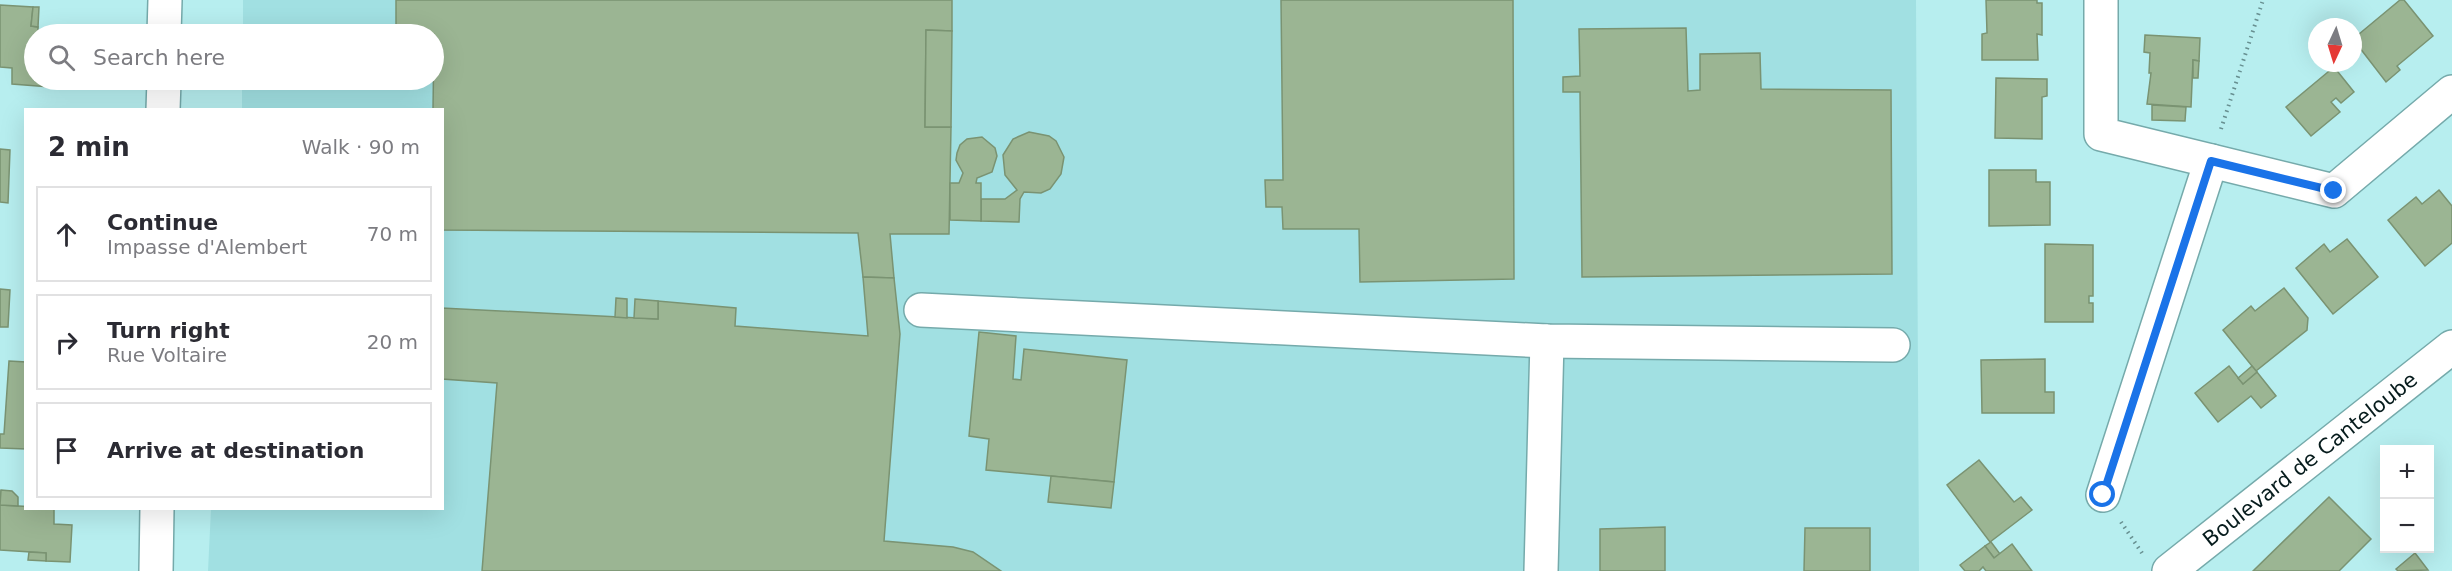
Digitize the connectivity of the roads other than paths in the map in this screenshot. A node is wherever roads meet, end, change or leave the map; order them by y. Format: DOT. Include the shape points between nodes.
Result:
graph roads {
  1 [pos="165,0"];
  2 [pos="2100,0"];
  3 [pos="164,24"];
  4 [pos="164,90"];
  5 [pos="2452,92"];
  6 [pos="163,108"];
  7 [pos="2211,161"];
  8 [pos="921,310"];
  9 [pos="1547,341"];
  10 [pos="1893,345"];
  11 [pos="2452,347"];
  12 [pos="2103,495"];
  13 [pos="157,510"];
  14 [pos="2158,566"];
  15 [pos="156,571"];
  16 [pos="1541,571"];
  1 -- 3 [label="street"];
  2 -- 7 [label="street" via="2101,134"];
  4 -- 6 [label="street"];
  5 -- 7 [label="street" via="2334,191"];
  7 -- 12 [label="street"];
  8 -- 9 [label="street"];
  9 -- 10 [label="street"];
  9 -- 16 [label="street"];
  11 -- 14 [label="street, Boulevard de Canteloube"];
  13 -- 15 [label="street"];
}
